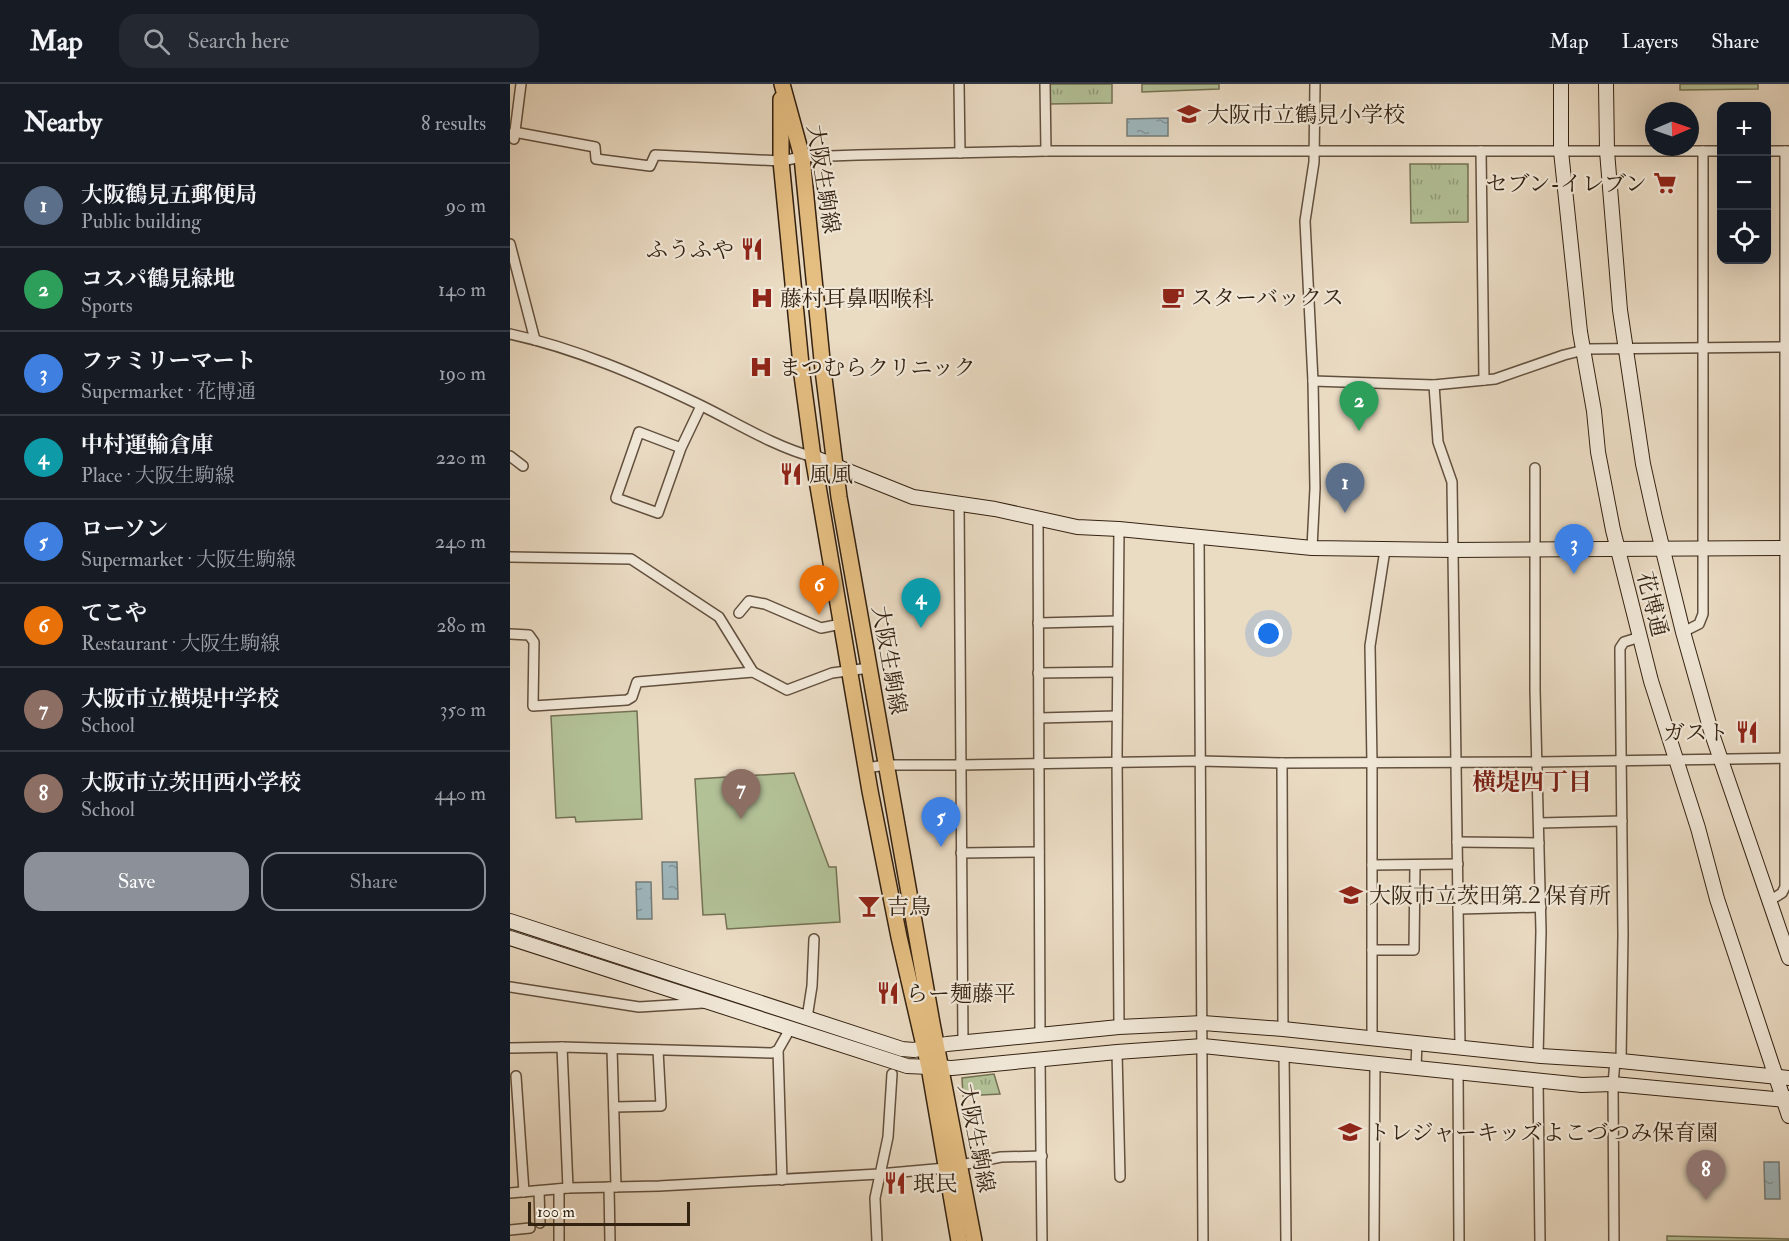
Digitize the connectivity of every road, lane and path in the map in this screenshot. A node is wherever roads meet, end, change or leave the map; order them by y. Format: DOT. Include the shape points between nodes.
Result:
graph roads {
  1 [pos="521,84"];
  2 [pos="782,84"];
  3 [pos="959,84"];
  4 [pos="1045,84"];
  5 [pos="1315,84"];
  6 [pos="1561,84"];
  7 [pos="1606,84"];
  8 [pos="514,100"];
  9 [pos="1314,150"];
  10 [pos="1046,151"];
  11 [pos="1481,151"];
  12 [pos="1561,151"];
  13 [pos="1608,151"];
  14 [pos="1717,151"];
  15 [pos="1771,151"];
  16 [pos="1787,151"];
  17 [pos="1703,152"];
  18 [pos="960,153"];
  19 [pos="802,157"];
  20 [pos="780,160"];
  21 [pos="510,244"];
  22 [pos="510,334"];
  23 [pos="535,340"];
  24 [pos="1702,347"];
  25 [pos="1786,347"];
  26 [pos="1626,348"];
  27 [pos="1583,350"];
  28 [pos="1484,380"];
  29 [pos="1313,381"];
  30 [pos="1434,385"];
  31 [pos="701,406"];
  32 [pos="681,448"];
  33 [pos="510,456"];
  34 [pos="813,457"];
  35 [pos="523,466"];
  36 [pos="836,467"];
  37 [pos="1535,468"];
  38 [pos="959,502"];
  39 [pos="1038,518"];
  40 [pos="1119,529"];
  41 [pos="1199,537"];
  42 [pos="1312,548"];
  43 [pos="1787,548"];
  44 [pos="1535,549"];
  45 [pos="1618,549"];
  46 [pos="1663,549"];
  47 [pos="1702,549"];
  48 [pos="1385,550"];
  49 [pos="1453,550"];
  50 [pos="510,556"];
  51 [pos="739,613"];
  52 [pos="1118,621"];
  53 [pos="1038,623"];
  54 [pos="841,624"];
  55 [pos="1683,632"];
  56 [pos="510,634"];
  57 [pos="1640,637"];
  58 [pos="869,668"];
  59 [pos="849,671"];
  60 [pos="753,672"];
  61 [pos="1118,672"];
  62 [pos="1038,673"];
  63 [pos="1117,716"];
  64 [pos="1039,718"];
  65 [pos="1787,758"];
  66 [pos="1675,759"];
  67 [pos="1721,759"];
  68 [pos="1622,760"];
  69 [pos="1200,761"];
  70 [pos="1117,762"];
  71 [pos="1456,762"];
  72 [pos="1538,762"];
  73 [pos="1282,763"];
  74 [pos="1372,763"];
  75 [pos="1039,764"];
  76 [pos="886,765"];
  77 [pos="960,765"];
  78 [pos="866,768"];
  79 [pos="1622,821"];
  80 [pos="1539,823"];
  81 [pos="1457,843"];
  82 [pos="1539,843"];
  83 [pos="1039,852"];
  84 [pos="961,854"];
  85 [pos="1458,864"];
  86 [pos="1372,865"];
  87 [pos="1415,865"];
  88 [pos="1769,901"];
  89 [pos="1540,908"];
  90 [pos="1458,909"];
  91 [pos="510,921"];
  92 [pos="510,938"];
  93 [pos="814,939"];
  94 [pos="1372,950"];
  95 [pos="1789,958"];
  96 [pos="510,987"];
  97 [pos="707,1003"];
  98 [pos="813,1020"];
  99 [pos="1203,1023"];
  100 [pos="1119,1027"];
  101 [pos="790,1029"];
  102 [pos="1282,1029"];
  103 [pos="1040,1035"];
  104 [pos="815,1036"];
  105 [pos="1372,1038"];
  106 [pos="1417,1042"];
  107 [pos="963,1043"];
  108 [pos="1203,1046"];
  109 [pos="1460,1046"];
  110 [pos="562,1047"];
  111 [pos="930,1047"];
  112 [pos="510,1048"];
  113 [pos="612,1049"];
  114 [pos="658,1050"];
  115 [pos="777,1050"];
  116 [pos="1117,1052"];
  117 [pos="1284,1053"];
  118 [pos="1538,1056"];
  119 [pos="1040,1060"];
  120 [pos="1618,1061"];
  121 [pos="1375,1063"];
  122 [pos="1416,1067"];
  123 [pos="935,1068"];
  124 [pos="1458,1071"];
  125 [pos="892,1074"];
  126 [pos="516,1076"];
  127 [pos="1782,1077"];
  128 [pos="1538,1080"];
  129 [pos="1613,1084"];
  130 [pos="1787,1099"];
  131 [pos="614,1107"];
  132 [pos="1789,1116"];
  133 [pos="515,1125"];
  134 [pos="1042,1156"];
  135 [pos="953,1167"];
  136 [pos="879,1174"];
  137 [pos="1120,1177"];
  138 [pos="782,1180"];
  139 [pos="613,1187"];
  140 [pos="564,1189"];
  141 [pos="539,1191"];
  142 [pos="524,1192"];
  143 [pos="510,1193"];
  144 [pos="540,1223"];
  145 [pos="530,1228"];
  146 [pos="510,1230"];
  147 [pos="559,1240"];
  148 [pos="610,1241"];
  149 [pos="877,1241"];
  150 [pos="959,1241"];
  151 [pos="974,1241"];
  152 [pos="1042,1241"];
  153 [pos="1203,1241"];
  154 [pos="1286,1241"];
  155 [pos="1374,1241"];
  156 [pos="1459,1241"];
  157 [pos="1540,1241"];
  158 [pos="1614,1241"];
  1 -- 8 [label="street"];
  2 -- 19 [label="main road, 大阪生駒線"];
  2 -- 20 [label="main road, 大阪生駒線"];
  3 -- 18 [label="street"];
  4 -- 10 [label="street"];
  5 -- 9 [label="street"];
  6 -- 12 [label="street, 花博通"];
  7 -- 13 [label="street, 花博通"];
  8 -- 20 [label="street" via="514,136 595,147 596,159 650,166 655,156"];
  9 -- 10 [label="street"];
  9 -- 11 [label="street"];
  9 -- 29 [label="street" via="1305,221"];
  10 -- 18 [label="street"];
  11 -- 12 [label="street"];
  11 -- 28 [label="street"];
  12 -- 13 [label="street"];
  12 -- 27 [label="street, 花博通"];
  13 -- 17 [label="street"];
  13 -- 26 [label="street, 花博通"];
  14 -- 17 [label="street"];
  15 -- 16 [label="street"];
  16 -- 25 [label="street"];
  17 -- 24 [label="street"];
  18 -- 19 [label="street"];
  19 -- 20 [label="street"];
  19 -- 36 [label="main road, 大阪生駒線"];
  20 -- 34 [label="main road, 大阪生駒線"];
  21 -- 23 [label="street"];
  22 -- 23 [label="street"];
  23 -- 31 [label="street" via="601,362"];
  24 -- 25 [label="street"];
  24 -- 26 [label="street"];
  24 -- 47 [label="street"];
  25 -- 43 [label="street"];
  26 -- 27 [label="street"];
  26 -- 46 [label="street, 花博通" via="1643,464"];
  27 -- 28 [label="street"];
  27 -- 45 [label="street, 花博通"];
  28 -- 30 [label="street"];
  29 -- 30 [label="street"];
  29 -- 42 [label="street"];
  30 -- 49 [label="street" via="1438,442 1452,482"];
  31 -- 32 [label="street"];
  31 -- 34 [label="street" via="790,451"];
  32 -- 32 [label="street" via="658,513 616,498 639,432"];
  33 -- 35 [label="street"];
  34 -- 36 [label="street"];
  34 -- 54 [label="main road, 大阪生駒線"];
  36 -- 38 [label="street" via="913,497"];
  36 -- 58 [label="main road, 大阪生駒線"];
  37 -- 44 [label="street"];
  38 -- 39 [label="street"];
  38 -- 77 [label="street"];
  39 -- 40 [label="street" via="1077,527"];
  39 -- 53 [label="street"];
  40 -- 41 [label="street"];
  40 -- 52 [label="street"];
  41 -- 42 [label="street"];
  41 -- 69 [label="street"];
  42 -- 48 [label="street"];
  43 -- 47 [label="street"];
  43 -- 65 [label="street"];
  44 -- 45 [label="street"];
  44 -- 49 [label="street"];
  44 -- 72 [label="street"];
  45 -- 46 [label="street"];
  45 -- 57 [label="street, 花博通"];
  46 -- 47 [label="street"];
  46 -- 55 [label="street, 花博通"];
  47 -- 55 [label="street" via="1702,619"];
  48 -- 49 [label="street"];
  48 -- 74 [label="street" via="1370,646"];
  49 -- 71 [label="street"];
  50 -- 60 [label="street" via="631,560 719,617"];
  51 -- 54 [label="street" via="750,601 821,628"];
  52 -- 53 [label="street"];
  52 -- 61 [label="street"];
  53 -- 62 [label="street"];
  54 -- 59 [label="main road, 大阪生駒線"];
  55 -- 67 [label="street, 花博通"];
  56 -- 60 [label="street" via="529,635 534,642 533,706 627,700 637,682"];
  57 -- 66 [label="street, 花博通"];
  57 -- 68 [label="street" via="1625,641 1620,648"];
  58 -- 59 [label="street"];
  58 -- 76 [label="main road, 大阪生駒線"];
  59 -- 60 [label="street" via="832,673 787,690"];
  59 -- 78 [label="main road, 大阪生駒線"];
  61 -- 62 [label="street"];
  61 -- 63 [label="street"];
  62 -- 64 [label="street"];
  63 -- 64 [label="street"];
  63 -- 70 [label="street"];
  64 -- 75 [label="street"];
  65 -- 67 [label="street"];
  65 -- 88 [label="street" via="1785,887"];
  66 -- 67 [label="street"];
  66 -- 68 [label="street"];
  66 -- 127 [label="street, 花博通" via="1717,898"];
  67 -- 88 [label="street, 花博通"];
  68 -- 72 [label="street"];
  68 -- 79 [label="street"];
  69 -- 70 [label="street"];
  69 -- 73 [label="street"];
  69 -- 99 [label="street"];
  70 -- 75 [label="street"];
  70 -- 100 [label="street"];
  71 -- 72 [label="street"];
  71 -- 74 [label="street"];
  71 -- 81 [label="street"];
  72 -- 80 [label="street"];
  73 -- 74 [label="street"];
  73 -- 102 [label="street"];
  74 -- 86 [label="street"];
  75 -- 77 [label="street"];
  75 -- 83 [label="street"];
  76 -- 77 [label="street"];
  76 -- 78 [label="street"];
  76 -- 111 [label="main road, 大阪生駒線"];
  77 -- 84 [label="street"];
  78 -- 111 [label="main road, 大阪生駒線" via="899,937"];
  79 -- 80 [label="street"];
  79 -- 120 [label="street"];
  80 -- 82 [label="street"];
  81 -- 82 [label="street"];
  81 -- 85 [label="street"];
  82 -- 89 [label="street"];
  83 -- 84 [label="street"];
  83 -- 103 [label="street"];
  84 -- 107 [label="street"];
  85 -- 87 [label="street"];
  85 -- 90 [label="street"];
  86 -- 87 [label="street"];
  86 -- 94 [label="street"];
  87 -- 94 [label="street" via="1414,950"];
  88 -- 95 [label="street, 花博通"];
  89 -- 90 [label="street"];
  89 -- 118 [label="street"];
  90 -- 109 [label="street"];
  91 -- 98 [label="street"];
  92 -- 97 [label="street"];
  93 -- 98 [label="street"];
  94 -- 105 [label="street"];
  96 -- 97 [label="street" via="639,1007"];
  97 -- 101 [label="street"];
  98 -- 104 [label="street"];
  98 -- 111 [label="street" via="902,1049"];
  99 -- 100 [label="street"];
  99 -- 102 [label="street"];
  99 -- 108 [label="street"];
  100 -- 103 [label="street"];
  101 -- 104 [label="street"];
  101 -- 115 [label="street"];
  102 -- 105 [label="street"];
  103 -- 107 [label="street"];
  104 -- 123 [label="street" via="907,1066"];
  105 -- 106 [label="street"];
  106 -- 109 [label="street"];
  106 -- 122 [label="street"];
  107 -- 111 [label="street"];
  108 -- 116 [label="street"];
  108 -- 117 [label="street"];
  108 -- 153 [label="street"];
  109 -- 118 [label="street"];
  110 -- 112 [label="street"];
  110 -- 113 [label="street"];
  110 -- 140 [label="street"];
  111 -- 123 [label="main road, 大阪生駒線"];
  113 -- 114 [label="street"];
  113 -- 131 [label="street"];
  114 -- 115 [label="street"];
  114 -- 131 [label="street" via="660,1106"];
  115 -- 138 [label="street"];
  116 -- 119 [label="street"];
  116 -- 137 [label="street"];
  117 -- 121 [label="street"];
  117 -- 154 [label="street"];
  118 -- 120 [label="street"];
  119 -- 123 [label="street"];
  119 -- 134 [label="street"];
  120 -- 127 [label="street"];
  120 -- 129 [label="street"];
  121 -- 122 [label="street"];
  121 -- 155 [label="street"];
  122 -- 124 [label="street"];
  123 -- 135 [label="main road, 大阪生駒線"];
  124 -- 128 [label="street"];
  124 -- 156 [label="street"];
  125 -- 136 [label="street" via="888,1137"];
  126 -- 133 [label="street"];
  127 -- 130 [label="street, 花博通"];
  128 -- 129 [label="street"];
  128 -- 157 [label="street"];
  129 -- 130 [label="street"];
  129 -- 158 [label="street"];
  130 -- 132 [label="street, 花博通"];
  131 -- 139 [label="street"];
  133 -- 142 [label="street"];
  134 -- 135 [label="street" via="1001,1157"];
  134 -- 152 [label="street"];
  135 -- 136 [label="street"];
  135 -- 150 [label="main road, 大阪生駒線"];
  135 -- 151 [label="main road, 大阪生駒線"];
  136 -- 138 [label="street"];
  136 -- 149 [label="street" via="875,1198"];
  138 -- 139 [label="street"];
  139 -- 140 [label="street"];
  139 -- 148 [label="street"];
  140 -- 141 [label="street"];
  140 -- 147 [label="street"];
  141 -- 142 [label="street"];
  141 -- 144 [label="street"];
  142 -- 143 [label="street"];
  145 -- 146 [label="street"];
}
